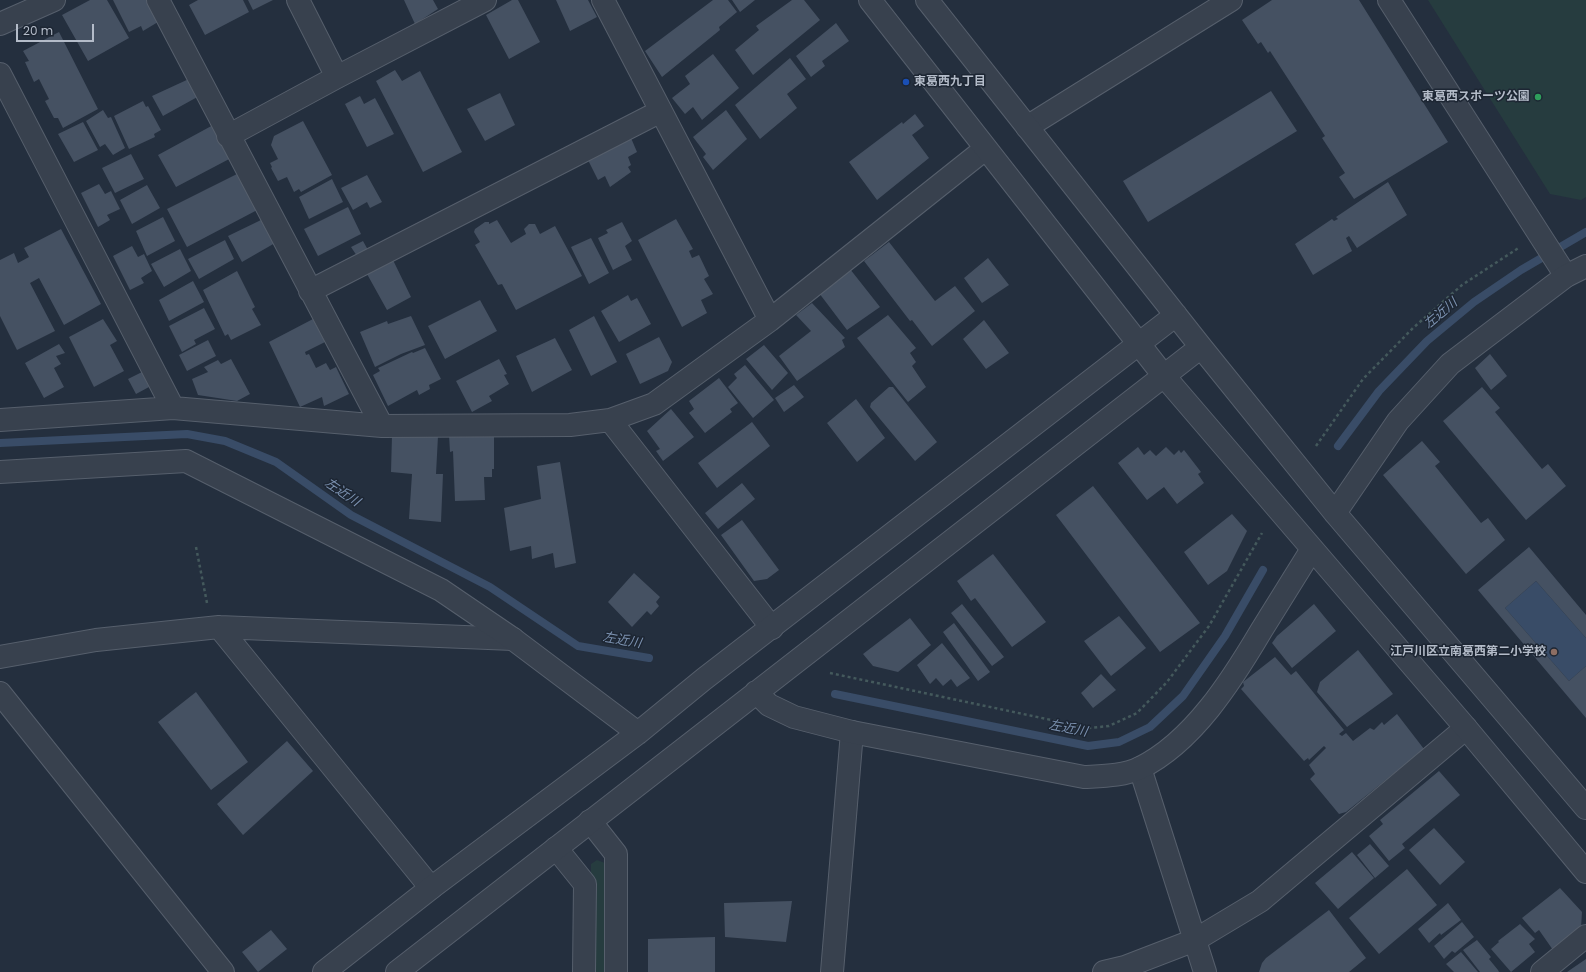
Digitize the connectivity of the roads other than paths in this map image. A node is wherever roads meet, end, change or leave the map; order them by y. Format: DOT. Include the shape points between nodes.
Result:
graph roads {
  1 [pos="54,0"];
  2 [pos="158,0"];
  3 [pos="298,0"];
  4 [pos="485,0"];
  5 [pos="603,0"];
  6 [pos="870,0"];
  7 [pos="926,0"];
  8 [pos="1230,0"];
  9 [pos="1389,0"];
  10 [pos="0,24"];
  11 [pos="0,74"];
  12 [pos="337,77"];
  13 [pos="661,111"];
  14 [pos="1027,127"];
  15 [pos="228,136"];
  16 [pos="985,149"];
  17 [pos="1586,266"];
  18 [pos="1566,276"];
  19 [pos="310,291"];
  20 [pos="1176,315"];
  21 [pos="770,320"];
  22 [pos="1139,344"];
  23 [pos="1201,347"];
  24 [pos="1164,376"];
  25 [pos="173,408"];
  26 [pos="0,420"];
  27 [pos="610,420"];
  28 [pos="382,426"];
  29 [pos="0,472"];
  30 [pos="1335,513"];
  31 [pos="1312,549"];
  32 [pos="215,628"];
  33 [pos="772,628"];
  34 [pos="513,639"];
  35 [pos="0,657"];
  36 [pos="756,692"];
  37 [pos="0,693"];
  38 [pos="1466,728"];
  39 [pos="852,732"];
  40 [pos="638,733"];
  41 [pos="1140,768"];
  42 [pos="1586,808"];
  43 [pos="590,821"];
  44 [pos="556,848"];
  45 [pos="1586,872"];
  46 [pos="431,888"];
  47 [pos="1586,936"];
  48 [pos="1196,940"];
  49 [pos="223,972"];
  50 [pos="324,972"];
  51 [pos="397,972"];
  52 [pos="584,972"];
  53 [pos="616,972"];
  54 [pos="832,972"];
  55 [pos="1104,972"];
  56 [pos="1206,972"];
  57 [pos="1542,972"];
  1 -- 10 [label="street"];
  2 -- 15 [label="street"];
  3 -- 12 [label="street"];
  4 -- 12 [label="street"];
  5 -- 13 [label="street"];
  6 -- 16 [label="street"];
  7 -- 14 [label="street"];
  8 -- 14 [label="street"];
  9 -- 18 [label="street"];
  11 -- 25 [label="street"];
  12 -- 15 [label="street"];
  13 -- 19 [label="street"];
  13 -- 21 [label="street"];
  14 -- 20 [label="street"];
  15 -- 19 [label="street"];
  16 -- 21 [label="street"];
  16 -- 22 [label="street"];
  17 -- 18 [label="street"];
  18 -- 30 [label="street" via="1450,364 1398,421"];
  19 -- 28 [label="street"];
  20 -- 22 [label="street"];
  20 -- 23 [label="street"];
  21 -- 27 [label="street" via="654,404"];
  22 -- 24 [label="street"];
  22 -- 33 [label="street"];
  23 -- 24 [label="street"];
  23 -- 30 [label="street"];
  24 -- 31 [label="street"];
  24 -- 36 [label="street"];
  25 -- 26 [label="street"];
  25 -- 28 [label="street"];
  27 -- 28 [label="street" via="570,426"];
  27 -- 33 [label="street"];
  29 -- 34 [label="street" via="186,461 441,590"];
  30 -- 42 [label="street"];
  31 -- 38 [label="street"];
  31 -- 41 [label="street" via="1232,678 1200,720 1166,752"];
  32 -- 34 [label="street"];
  32 -- 35 [label="street" via="96,640"];
  32 -- 46 [label="street"];
  33 -- 40 [label="street"];
  34 -- 40 [label="street"];
  36 -- 39 [label="street" via="769,705 794,717"];
  36 -- 43 [label="street"];
  37 -- 49 [label="street"];
  38 -- 45 [label="street"];
  38 -- 48 [label="street" via="1260,901"];
  39 -- 41 [label="street" via="1084,777 1111,775"];
  39 -- 54 [label="street"];
  40 -- 46 [label="street"];
  41 -- 48 [label="street"];
  43 -- 44 [label="street"];
  43 -- 53 [label="street" via="616,854"];
  44 -- 51 [label="street"];
  44 -- 52 [label="street" via="585,884"];
  46 -- 50 [label="street"];
  47 -- 57 [label="street"];
  48 -- 55 [label="street"];
  48 -- 56 [label="street"];
}
